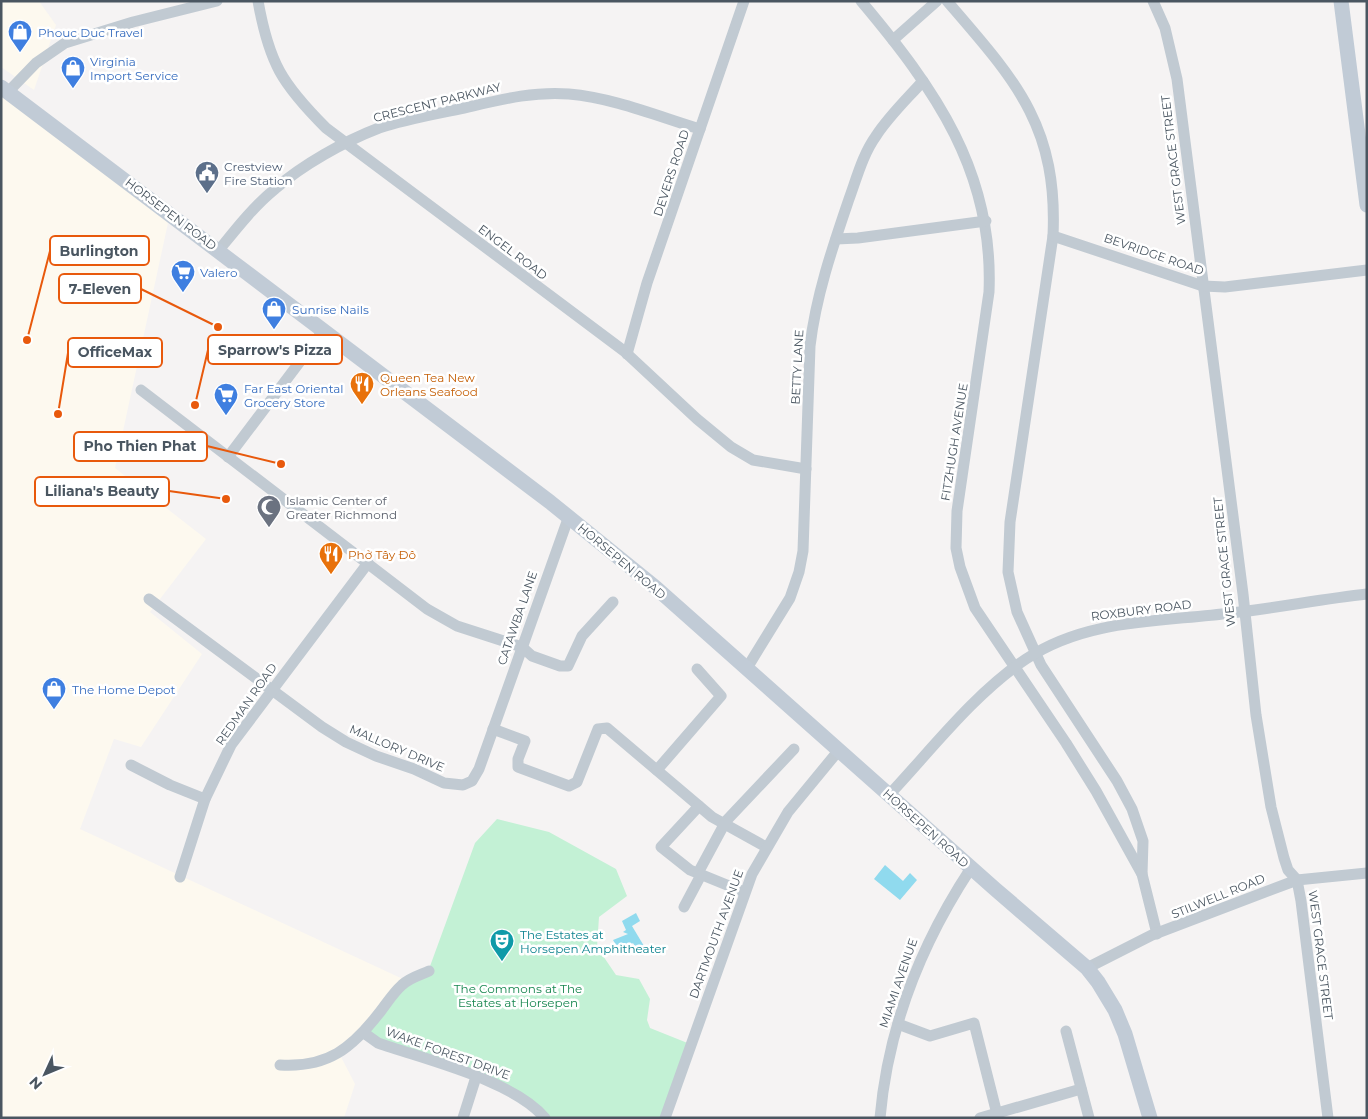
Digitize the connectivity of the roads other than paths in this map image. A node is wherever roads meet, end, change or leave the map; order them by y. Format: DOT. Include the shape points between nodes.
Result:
graph roads {
  1 [pos="218,1"];
  2 [pos="258,1"];
  3 [pos="744,1"];
  4 [pos="860,1"];
  5 [pos="937,1"];
  6 [pos="947,1"];
  7 [pos="1153,1"];
  8 [pos="1341,1"];
  9 [pos="893,40"];
  10 [pos="923,81"];
  11 [pos="5,89"];
  12 [pos="700,129"];
  13 [pos="346,143"];
  14 [pos="1365,184"];
  15 [pos="1367,205"];
  16 [pos="986,221"];
  17 [pos="1053,236"];
  18 [pos="836,239"];
  19 [pos="219,250"];
  20 [pos="1367,270"];
  21 [pos="1203,286"];
  22 [pos="323,331"];
  23 [pos="627,354"];
  24 [pos="141,390"];
  25 [pos="228,458"];
  26 [pos="806,469"];
  27 [pos="569,516"];
  28 [pos="368,564"];
  29 [pos="1367,594"];
  30 [pos="149,600"];
  31 [pos="613,602"];
  32 [pos="1244,611"];
  33 [pos="522,646"];
  34 [pos="1035,653"];
  35 [pos="747,668"];
  36 [pos="1014,668"];
  37 [pos="697,669"];
  38 [pos="272,690"];
  39 [pos="492,729"];
  40 [pos="794,750"];
  41 [pos="839,750"];
  42 [pos="130,765"];
  43 [pos="657,770"];
  44 [pos="889,795"];
  45 [pos="205,799"];
  46 [pos="699,806"];
  47 [pos="724,825"];
  48 [pos="766,847"];
  49 [pos="971,868"];
  50 [pos="1367,873"];
  51 [pos="699,874"];
  52 [pos="1142,874"];
  53 [pos="180,878"];
  54 [pos="1297,880"];
  55 [pos="744,892"];
  56 [pos="684,907"];
  57 [pos="1157,934"];
  58 [pos="1087,968"];
  59 [pos="429,971"];
  60 [pos="898,1024"];
  61 [pos="1066,1031"];
  62 [pos="364,1033"];
  63 [pos="280,1065"];
  64 [pos="476,1077"];
  65 [pos="1081,1089"];
  66 [pos="997,1115"];
  67 [pos="462,1118"];
  68 [pos="545,1118"];
  69 [pos="665,1118"];
  70 [pos="880,1118"];
  71 [pos="980,1118"];
  72 [pos="1089,1118"];
  73 [pos="1150,1118"];
  74 [pos="1328,1118"];
  1 -- 11 [label="street" via="65,43"];
  2 -- 13 [label="street, ENGEL ROAD" via="272,55 287,87 326,128"];
  3 -- 12 [label="street, DEVERS ROAD"];
  4 -- 9 [label="street, FITZHUGH AVENUE"];
  5 -- 9 [label="street"];
  6 -- 17 [label="street, FITZHUGH AVENUE" via="1010,76 1036,124 1051,170"];
  7 -- 21 [label="street, WEST GRACE STREET" via="1165,28 1177,79"];
  8 -- 14 [label="street"];
  9 -- 10 [label="street, FITZHUGH AVENUE"];
  10 -- 16 [label="street, FITZHUGH AVENUE" via="953,129 973,177"];
  10 -- 18 [label="street, BETTY LANE" via="869,146"];
  11 -- 19 [label="street, HORSEPEN ROAD"];
  12 -- 13 [label="street, CRESCENT PARKWAY" via="598,98 552,94 519,96 414,119 380,128"];
  12 -- 23 [label="street, DEVERS ROAD" via="647,283"];
  13 -- 19 [label="street, CRESCENT PARKWAY" via="275,188 246,216"];
  13 -- 23 [label="street, ENGEL ROAD"];
  14 -- 15 [label="street"];
  16 -- 18 [label="street"];
  16 -- 36 [label="street, FITZHUGH AVENUE" via="991,264 990,292 957,511 956,548 966,589 975,608"];
  17 -- 21 [label="street, BEVRIDGE ROAD"];
  17 -- 34 [label="street, FITZHUGH AVENUE" via="1008,548 1011,592"];
  18 -- 26 [label="street, BETTY LANE" via="812,330"];
  19 -- 22 [label="street, HORSEPEN ROAD"];
  20 -- 21 [label="street, BEVRIDGE ROAD" via="1225,288"];
  21 -- 32 [label="street, WEST GRACE STREET"];
  22 -- 25 [label="street"];
  22 -- 27 [label="street, HORSEPEN ROAD"];
  23 -- 26 [label="street, ENGEL ROAD" via="697,419 743,455 769,464"];
  24 -- 25 [label="street"];
  25 -- 28 [label="street"];
  26 -- 35 [label="street, BETTY LANE" via="803,551 799,572 782,613"];
  27 -- 33 [label="street, CATAWBA LANE"];
  27 -- 35 [label="street, HORSEPEN ROAD"];
  28 -- 33 [label="street" via="444,619 472,632"];
  28 -- 38 [label="street, REDMAN ROAD"];
  29 -- 32 [label="street, ROXBURY ROAD"];
  30 -- 38 [label="street, MALLORY DRIVE"];
  31 -- 33 [label="street" via="582,636 568,666 532,656"];
  32 -- 34 [label="street, ROXBURY ROAD" via="1099,628 1064,638"];
  32 -- 54 [label="street, WEST GRACE STREET" via="1271,807 1288,870"];
  33 -- 39 [label="street, CATAWBA LANE"];
  34 -- 36 [label="street, ROXBURY ROAD"];
  34 -- 52 [label="street, FITZHUGH AVENUE" via="1132,809 1143,841"];
  35 -- 41 [label="street, HORSEPEN ROAD"];
  36 -- 44 [label="street, ROXBURY ROAD" via="968,710"];
  36 -- 52 [label="street, FITZHUGH AVENUE" via="1091,783"];
  37 -- 43 [label="street" via="720,696"];
  38 -- 39 [label="street, MALLORY DRIVE" via="346,742 444,783 463,785 472,781"];
  38 -- 45 [label="street, REDMAN ROAD" via="231,745"];
  39 -- 43 [label="street" via="525,742 518,767 569,786 577,782 598,729 612,730"];
  40 -- 47 [label="street"];
  41 -- 44 [label="street, HORSEPEN ROAD"];
  41 -- 48 [label="street, DARTMOUTH AVENUE" via="788,812"];
  42 -- 45 [label="street"];
  43 -- 46 [label="street"];
  44 -- 49 [label="street, HORSEPEN ROAD"];
  45 -- 53 [label="street, REDMAN ROAD"];
  46 -- 47 [label="street"];
  46 -- 51 [label="street" via="661,847 686,868"];
  47 -- 48 [label="street"];
  47 -- 51 [label="street"];
  48 -- 55 [label="street, DARTMOUTH AVENUE"];
  49 -- 58 [label="street, HORSEPEN ROAD"];
  49 -- 60 [label="street, MIAMI AVENUE" via="942,912 924,948"];
  50 -- 54 [label="street, STILWELL ROAD"];
  51 -- 55 [label="street"];
  51 -- 56 [label="street"];
  52 -- 57 [label="street, FITZHUGH AVENUE"];
  54 -- 57 [label="street, STILWELL ROAD"];
  54 -- 74 [label="street, WEST GRACE STREET"];
  55 -- 69 [label="street, DARTMOUTH AVENUE"];
  57 -- 58 [label="street, STILWELL ROAD"];
  58 -- 73 [label="street, HORSEPEN ROAD" via="1111,1003 1125,1034"];
  59 -- 62 [label="street" via="402,985"];
  60 -- 66 [label="street" via="930,1036 974,1023"];
  60 -- 70 [label="street, MIAMI AVENUE" via="884,1076"];
  61 -- 65 [label="street"];
  62 -- 63 [label="street" via="352,1044 323,1060 304,1065"];
  62 -- 64 [label="street, WAKE FOREST DRIVE" via="378,1043"];
  64 -- 67 [label="street"];
  64 -- 68 [label="street, WAKE FOREST DRIVE" via="514,1093"];
  65 -- 66 [label="street"];
  65 -- 72 [label="street"];
  66 -- 71 [label="street"];
}
